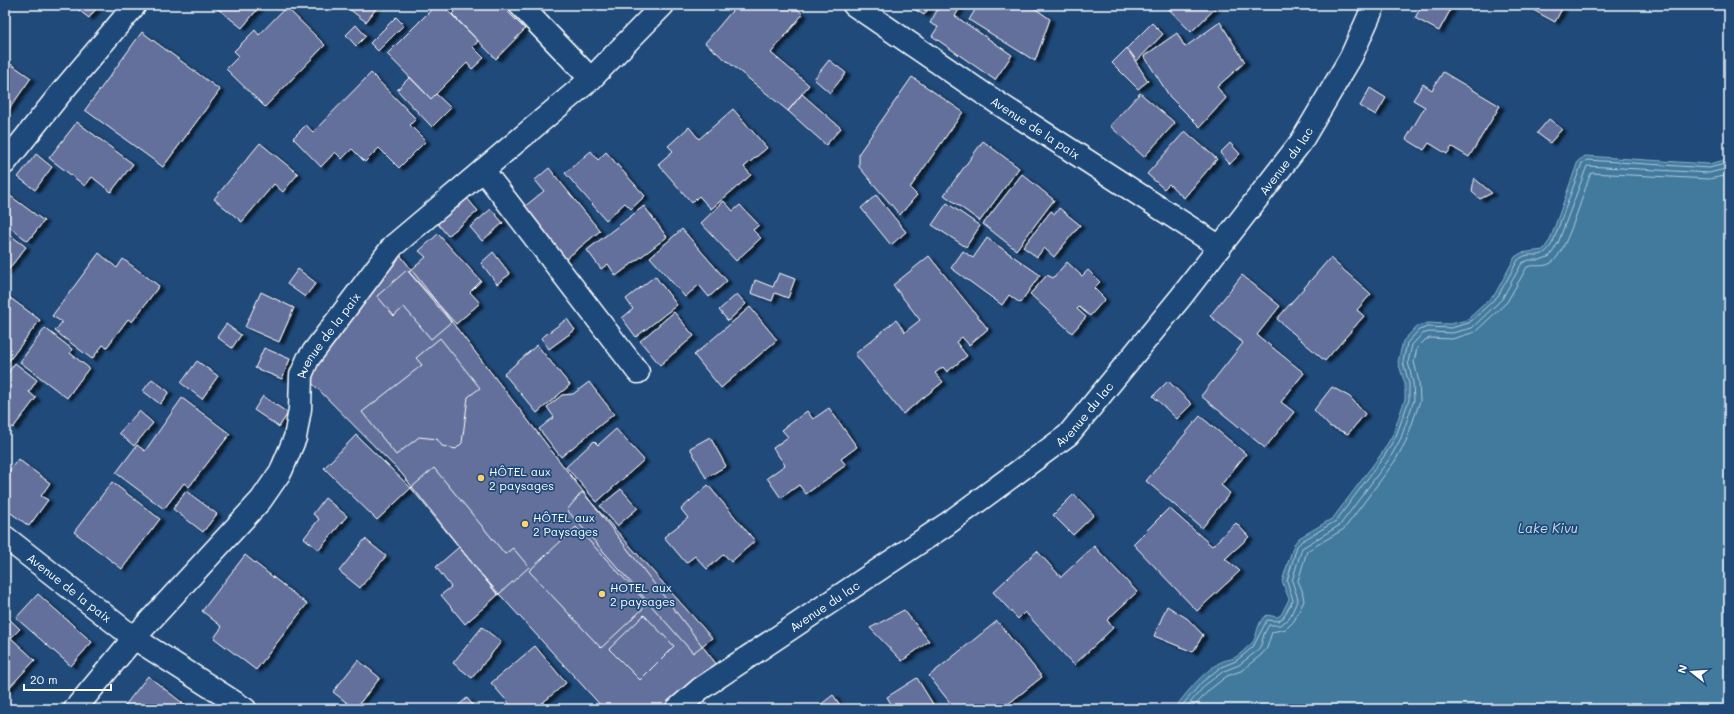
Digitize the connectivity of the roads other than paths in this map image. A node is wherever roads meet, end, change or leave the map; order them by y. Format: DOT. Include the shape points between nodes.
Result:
graph roads {
  1 [pos="135,5"];
  2 [pos="520,5"];
  3 [pos="663,5"];
  4 [pos="854,5"];
  5 [pos="1374,5"];
  6 [pos="592,79"];
  7 [pos="5,163"];
  8 [pos="483,170"];
  9 [pos="1220,247"];
  10 [pos="638,372"];
  11 [pos="5,537"];
  12 [pos="134,638"];
  13 [pos="75,709"];
  14 [pos="245,709"];
  15 [pos="677,709"];
  1 -- 7 [label="street"];
  2 -- 6 [label="street"];
  3 -- 6 [label="street, Avenue de la paix"];
  4 -- 9 [label="street, Avenue de la paix" via="984,94"];
  5 -- 9 [label="street, Avenue du lac" via="1351,57 1301,142"];
  6 -- 8 [label="street, Avenue de la paix"];
  8 -- 10 [label="street"];
  8 -- 12 [label="street, Avenue de la paix" via="393,246 308,359 301,375 300,409 295,438 281,471 261,500"];
  9 -- 15 [label="street, Avenue du lac" via="1068,435 947,524 700,690"];
  11 -- 12 [label="street, Avenue de la paix"];
  12 -- 13 [label="street"];
  12 -- 14 [label="street, Avenue de la paix"];
}
